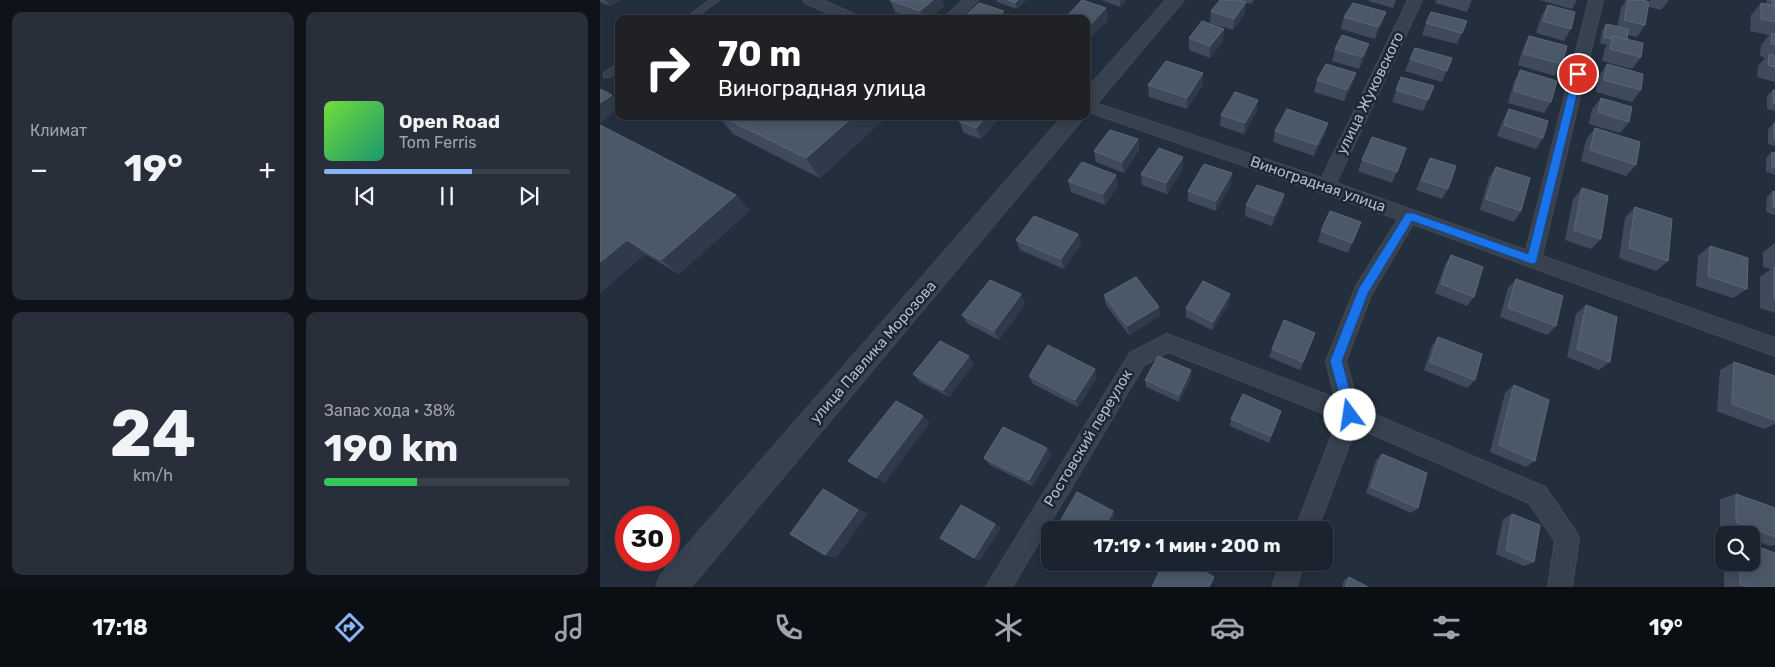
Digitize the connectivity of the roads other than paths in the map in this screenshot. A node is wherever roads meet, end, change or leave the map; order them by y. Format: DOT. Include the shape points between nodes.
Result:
graph roads {
  1 [pos="715,0"];
  2 [pos="810,0"];
  3 [pos="971,0"];
  4 [pos="1175,0"];
  5 [pos="1415,0"];
  6 [pos="1596,0"];
  7 [pos="694,15"];
  8 [pos="845,15"];
  9 [pos="954,15"];
  10 [pos="615,69"];
  11 [pos="607,74"];
  12 [pos="1090,99"];
  13 [pos="1090,105"];
  14 [pos="1071,120"];
  15 [pos="1326,186"];
  16 [pos="1409,216"];
  17 [pos="1532,260"];
  18 [pos="1775,347"];
  19 [pos="1350,415"];
  20 [pos="1309,521"];
  21 [pos="1290,571"];
  22 [pos="671,587"];
  23 [pos="998,587"];
  24 [pos="1284,587"];
  25 [pos="1560,587"];
  1 -- 7 [label="lane"];
  2 -- 8 [label="street"];
  3 -- 9 [label="street"];
  4 -- 12 [label="street"];
  5 -- 15 [label="street, улица Жуковского"];
  6 -- 17 [label="street"];
  10 -- 11 [label="lane"];
  13 -- 15 [label="street, Виноградная улица"];
  14 -- 22 [label="street, улица Павлика Морозова"];
  15 -- 16 [label="street, Виноградная улица"];
  16 -- 17 [label="street, Виноградная улица"];
  16 -- 19 [label="street" via="1364,292 1336,361"];
  17 -- 18 [label="street, Виноградная улица"];
  19 -- 20 [label="street"];
  19 -- 23 [label="street, Ростовский переулок" via="1167,343 1137,359"];
  19 -- 25 [label="street" via="1536,495 1567,538"];
  21 -- 24 [label="street"];
}
